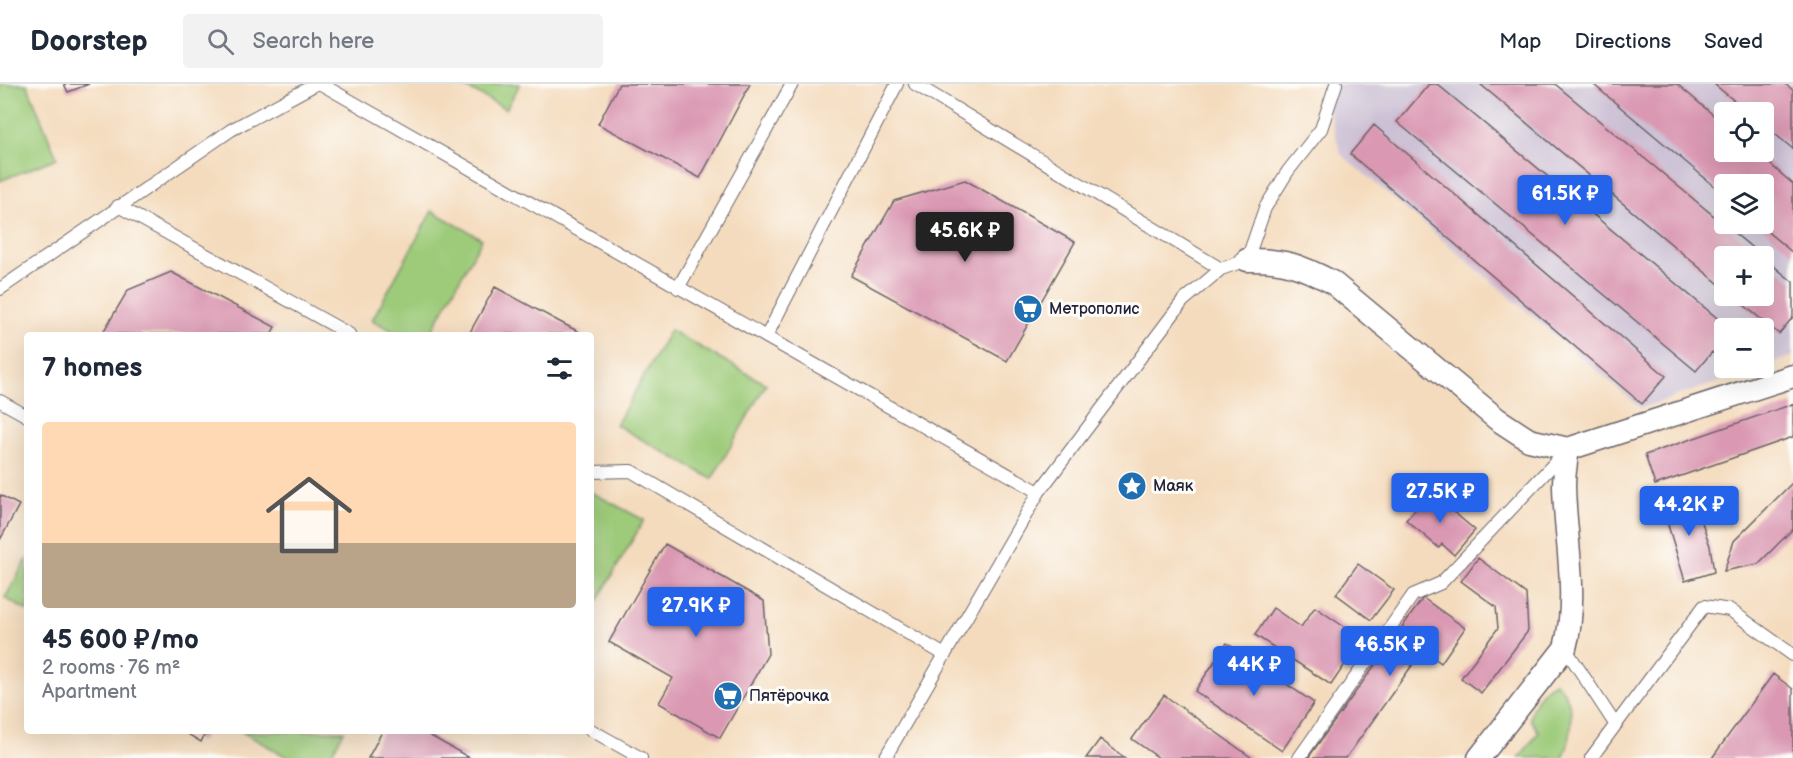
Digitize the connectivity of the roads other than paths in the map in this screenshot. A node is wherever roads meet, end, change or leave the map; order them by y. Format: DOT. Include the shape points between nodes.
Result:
graph roads {
  1 [pos="316,84"];
  2 [pos="321,84"];
  3 [pos="792,84"];
  4 [pos="897,84"];
  5 [pos="915,84"];
  6 [pos="1336,84"];
  7 [pos="118,207"];
  8 [pos="1247,260"];
  9 [pos="1221,269"];
  10 [pos="678,288"];
  11 [pos="0,289"];
  12 [pos="345,332"];
  13 [pos="766,337"];
  14 [pos="1793,376"];
  15 [pos="0,401"];
  16 [pos="24,414"];
  17 [pos="1568,449"];
  18 [pos="594,472"];
  19 [pos="1039,492"];
  20 [pos="1565,648"];
  21 [pos="945,655"];
  22 [pos="1793,655"];
  23 [pos="1615,724"];
  24 [pos="594,732"];
  25 [pos="641,758"];
  26 [pos="885,758"];
  27 [pos="1299,758"];
  28 [pos="1479,758"];
  29 [pos="1591,758"];
  1 -- 7 [label="lane" via="231,130"];
  2 -- 10 [label="lane"];
  3 -- 10 [label="lane"];
  4 -- 13 [label="lane"];
  5 -- 9 [label="lane"];
  6 -- 8 [label="lane" via="1321,129 1265,208"];
  7 -- 11 [label="lane"];
  7 -- 12 [label="lane"];
  8 -- 9 [label="lane"];
  8 -- 17 [label="street" via="1274,259 1301,266 1332,282 1497,419 1529,440"];
  9 -- 19 [label="lane" via="1183,301"];
  10 -- 13 [label="lane"];
  13 -- 19 [label="lane"];
  14 -- 17 [label="street"];
  15 -- 16 [label="lane"];
  17 -- 20 [label="street" via="1564,485 1571,603"];
  17 -- 27 [label="lane" via="1441,583 1413,596"];
  18 -- 21 [label="lane" via="631,471"];
  19 -- 21 [label="lane"];
  20 -- 23 [label="lane"];
  20 -- 28 [label="street"];
  21 -- 26 [label="lane"];
  22 -- 23 [label="lane" via="1730,610 1704,606"];
  23 -- 29 [label="lane"];
  24 -- 25 [label="lane"];
}
